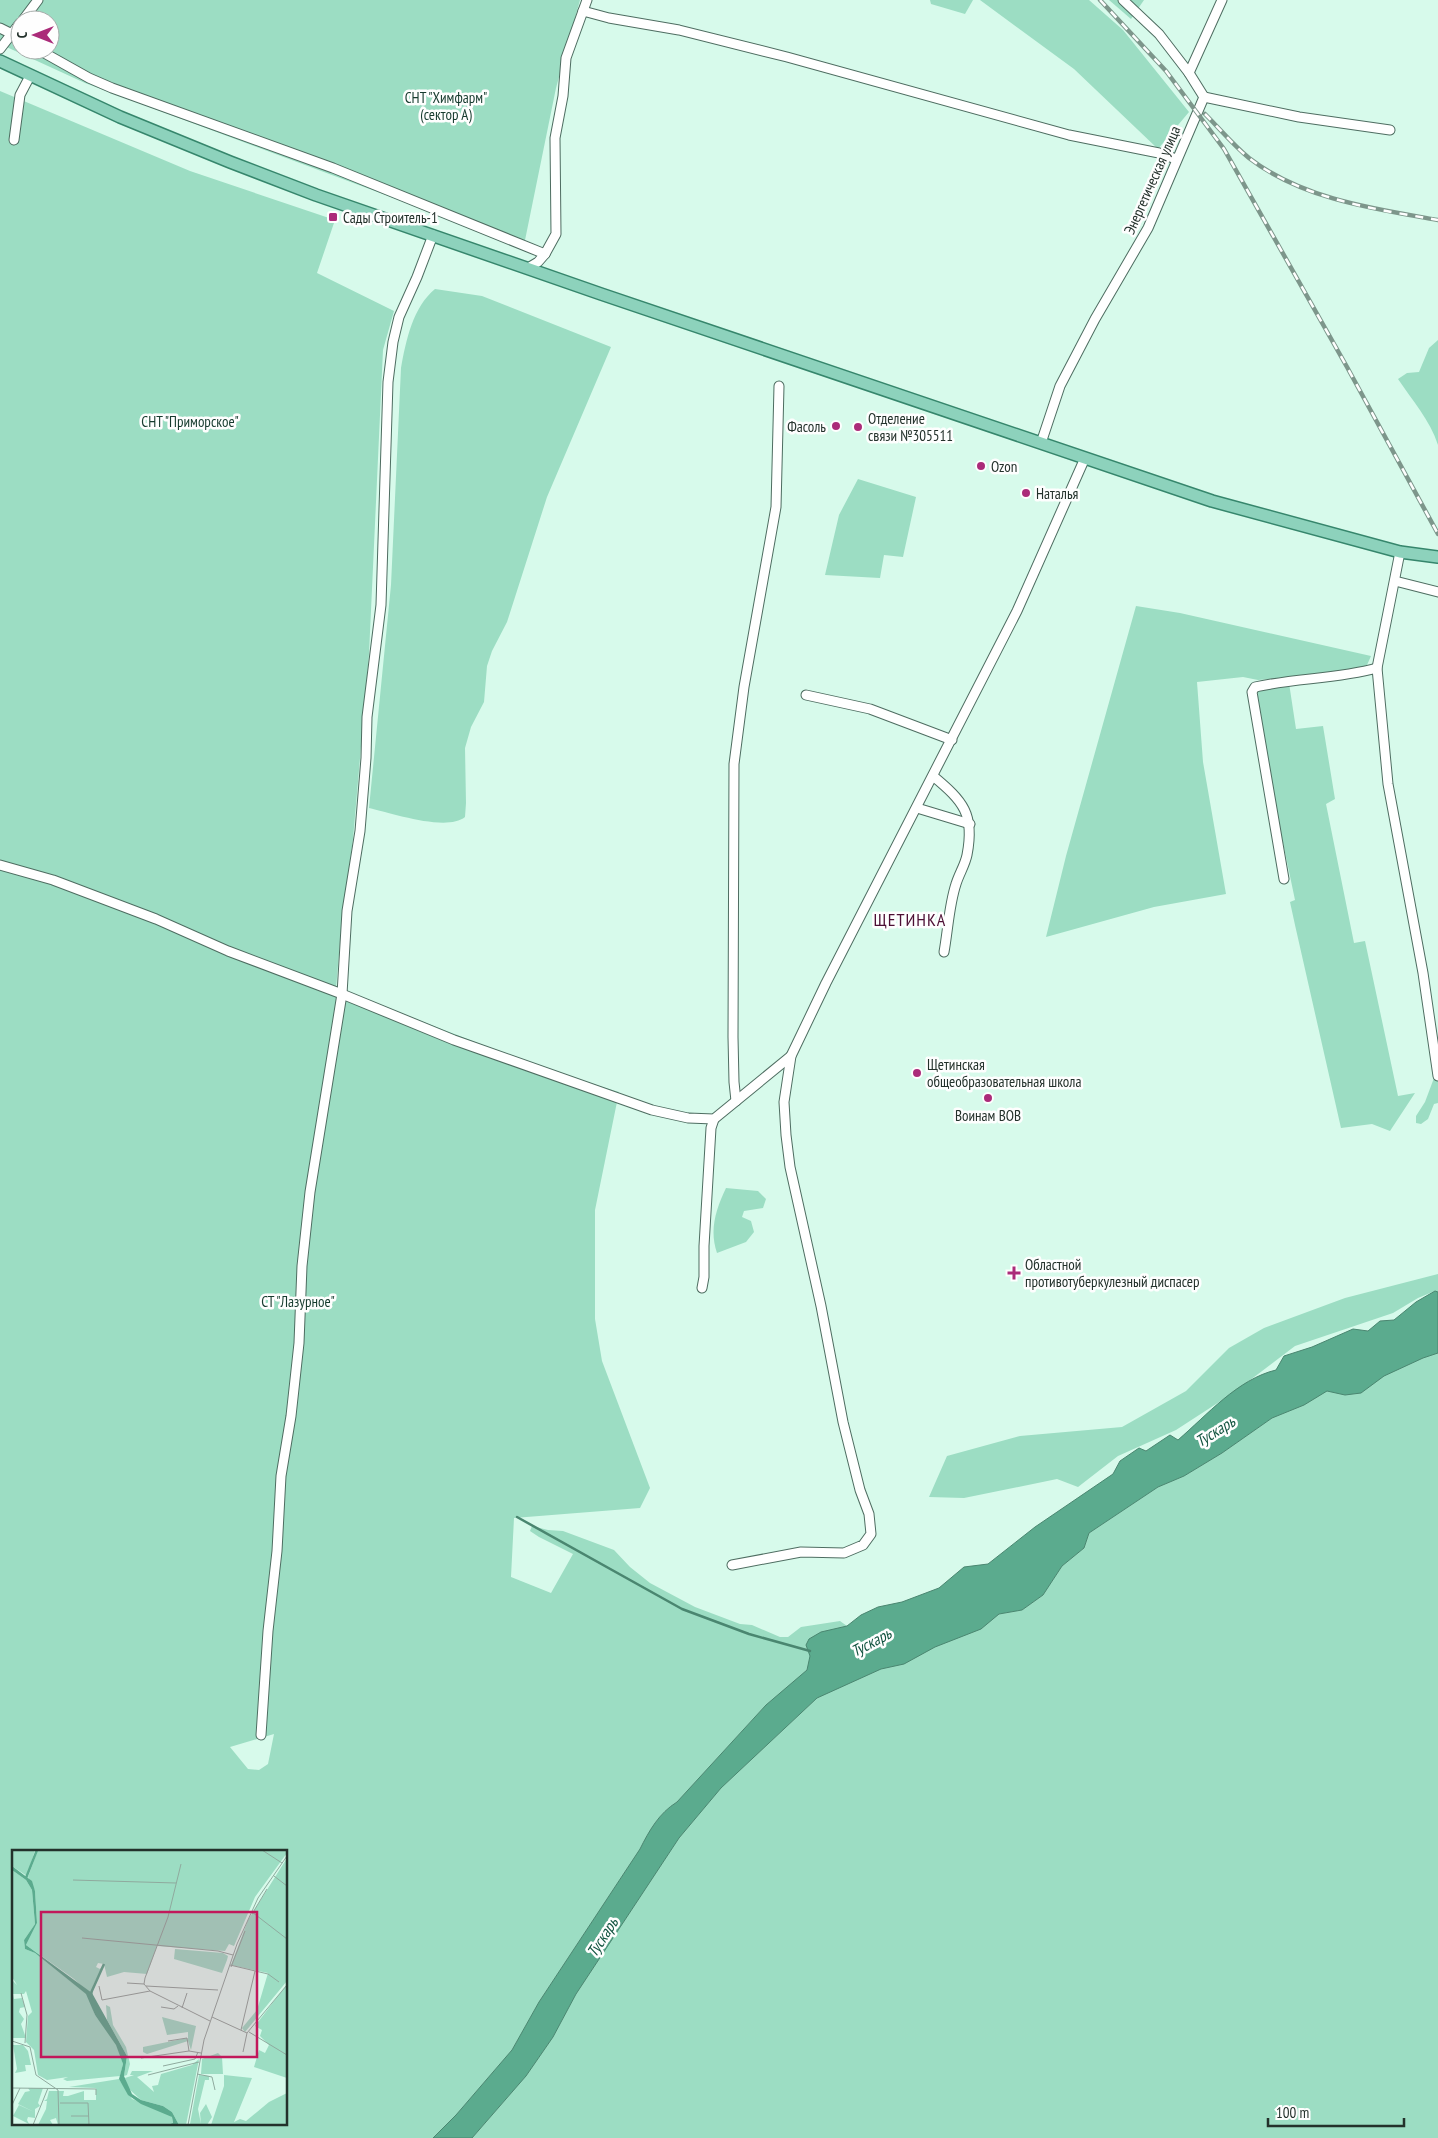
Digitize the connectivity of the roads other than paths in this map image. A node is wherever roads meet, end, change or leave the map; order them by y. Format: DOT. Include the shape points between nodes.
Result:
graph roads {
  1 [pos="587,0"];
  2 [pos="1123,0"];
  3 [pos="1222,0"];
  4 [pos="583,11"];
  5 [pos="10,41"];
  6 [pos="0,49"];
  7 [pos="56,60"];
  8 [pos="0,61"];
  9 [pos="1190,73"];
  10 [pos="30,76"];
  11 [pos="1204,97"];
  12 [pos="1390,130"];
  13 [pos="14,140"];
  14 [pos="1176,159"];
  15 [pos="433,235"];
  16 [pos="545,254"];
  17 [pos="528,268"];
  18 [pos="779,386"];
  19 [pos="1041,444"];
  20 [pos="1085,458"];
  21 [pos="1400,552"];
  22 [pos="1438,557"];
  23 [pos="1395,581"];
  24 [pos="1438,592"];
  25 [pos="1377,668"];
  26 [pos="806,695"];
  27 [pos="952,740"];
  28 [pos="933,776"];
  29 [pos="917,808"];
  30 [pos="970,824"];
  31 [pos="0,865"];
  32 [pos="1284,879"];
  33 [pos="944,952"];
  34 [pos="342,994"];
  35 [pos="791,1056"];
  36 [pos="1438,1076"];
  37 [pos="736,1101"];
  38 [pos="714,1119"];
  39 [pos="702,1288"];
  40 [pos="732,1565"];
  41 [pos="261,1735"];
  1 -- 4 [label="street"];
  2 -- 9 [label="street" via="1159,34"];
  3 -- 9 [label="street"];
  4 -- 14 [label="street" via="679,30 1069,135"];
  4 -- 16 [label="street" via="566,58 555,138 556,234"];
  5 -- 6 [label="street"];
  7 -- 16 [label="street" via="112,88 333,168"];
  8 -- 10 [label="main road"];
  9 -- 11 [label="street"];
  10 -- 13 [label="street" via="20,95"];
  10 -- 15 [label="main road" via="230,162"];
  11 -- 12 [label="street" via="1299,117"];
  11 -- 14 [label="street, Энергетическая улица"];
  14 -- 19 [label="street, Энергетическая улица" via="1148,228 1060,386"];
  15 -- 17 [label="main road"];
  15 -- 34 [label="street" via="393,342 386,418 381,605 367,717 360,831 347,911"];
  16 -- 17 [label="street"];
  17 -- 19 [label="main road"];
  18 -- 37 [label="street" via="776,507 744,687 734,764 733,1046"];
  19 -- 20 [label="main road"];
  20 -- 21 [label="main road" via="1212,501"];
  20 -- 27 [label="street" via="1018,611"];
  21 -- 22 [label="main road"];
  21 -- 23 [label="street"];
  23 -- 24 [label="street"];
  23 -- 25 [label="street"];
  25 -- 32 [label="street" via="1354,674 1255,686 1252,692"];
  25 -- 36 [label="street" via="1388,784"];
  26 -- 27 [label="street" via="878,712"];
  27 -- 28 [label="street"];
  28 -- 29 [label="street"];
  28 -- 30 [label="street" via="964,806"];
  29 -- 30 [label="street"];
  29 -- 35 [label="street"];
  30 -- 33 [label="street" via="967,856 955,885"];
  31 -- 34 [label="street" via="53,880 122,906 235,954"];
  34 -- 38 [label="street" via="454,1040 652,1110 688,1118"];
  34 -- 41 [label="street" via="309,1201 293,1400 281,1476"];
  35 -- 37 [label="street"];
  35 -- 40 [label="street" via="784,1102 790,1167 843,1422 869,1514 871,1534 864,1545 844,1553 802,1552"];
  37 -- 38 [label="street"];
  38 -- 39 [label="street"];
}
